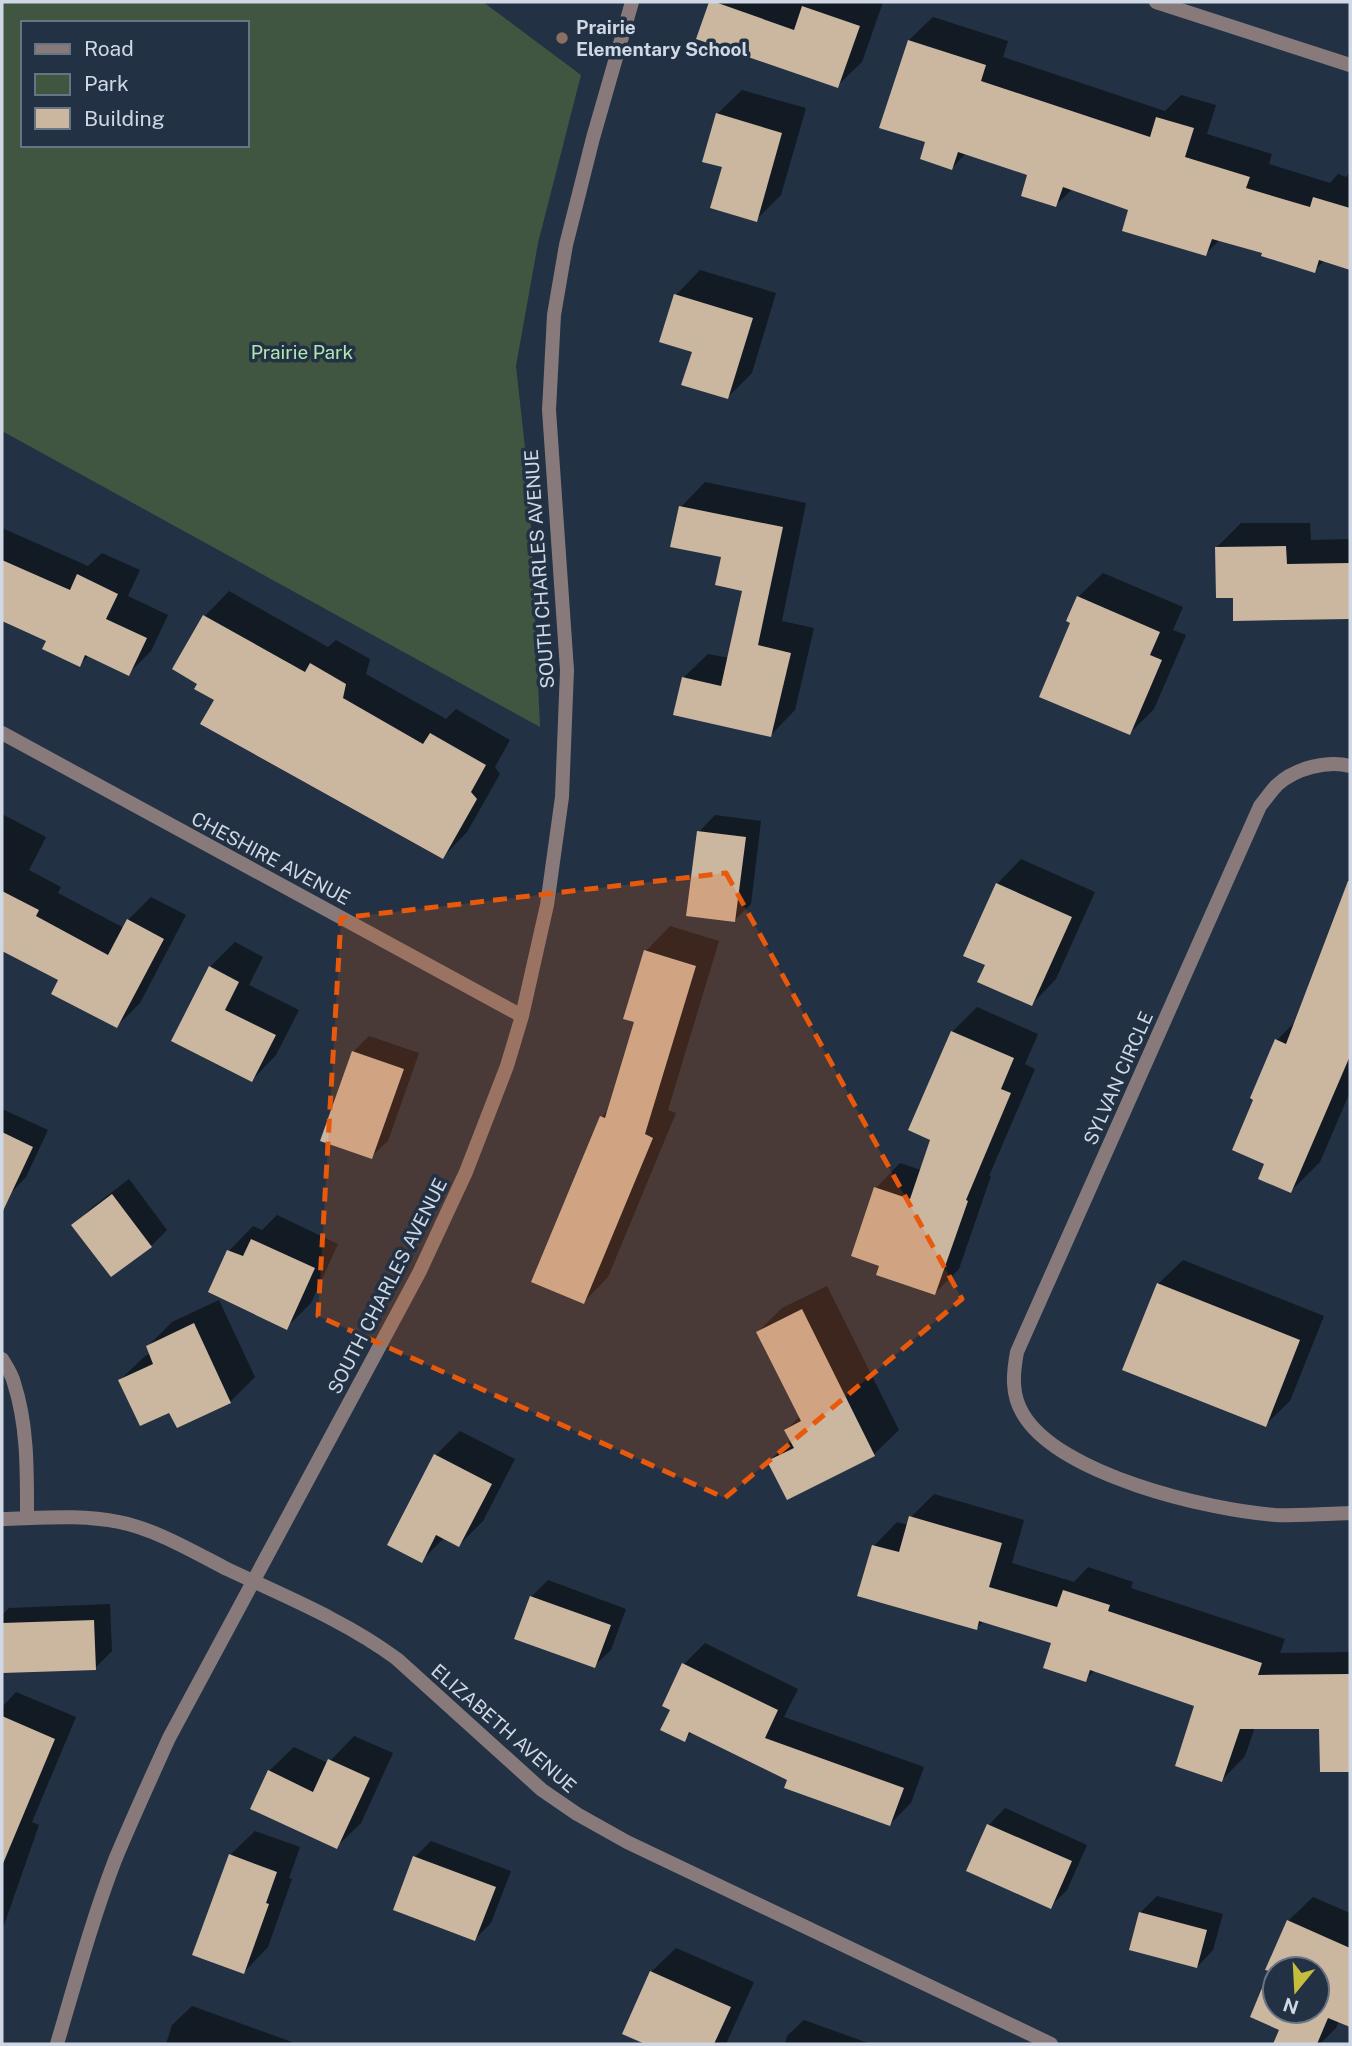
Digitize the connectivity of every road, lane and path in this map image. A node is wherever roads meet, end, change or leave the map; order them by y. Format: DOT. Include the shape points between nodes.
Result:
graph roads {
  1 [pos="632,2"];
  2 [pos="1156,2"];
  3 [pos="1350,65"];
  4 [pos="2,733"];
  5 [pos="1350,766"];
  6 [pos="522,1016"];
  7 [pos="2,1359"];
  8 [pos="1350,1513"];
  9 [pos="27,1518"];
  10 [pos="2,1519"];
  11 [pos="253,1581"];
  12 [pos="57,2044"];
  13 [pos="1051,2044"];
  1 -- 6 [label="street, SOUTH CHARLES AVENUE" via="569,232 554,315 549,410 567,670 562,797 547,905"];
  2 -- 3 [label="street"];
  4 -- 6 [label="street, CHESHIRE AVENUE"];
  5 -- 8 [label="street, SYLVAN CIRCLE" via="1319,766 1296,773 1278,784 1260,806 1017,1352 1012,1376 1024,1415 1044,1437 1090,1466 1154,1491 1223,1508 1277,1515"];
  6 -- 11 [label="street, SOUTH CHARLES AVENUE" via="466,1172 419,1273"];
  7 -- 9 [label="street" via="14,1381 24,1428"];
  9 -- 10 [label="street, ELIZABETH AVENUE"];
  9 -- 11 [label="street, ELIZABETH AVENUE" via="120,1522 158,1535"];
  11 -- 12 [label="street, SOUTH CHARLES AVENUE" via="175,1727 114,1862"];
  11 -- 13 [label="street, ELIZABETH AVENUE" via="372,1641 542,1790 577,1814"];
}
